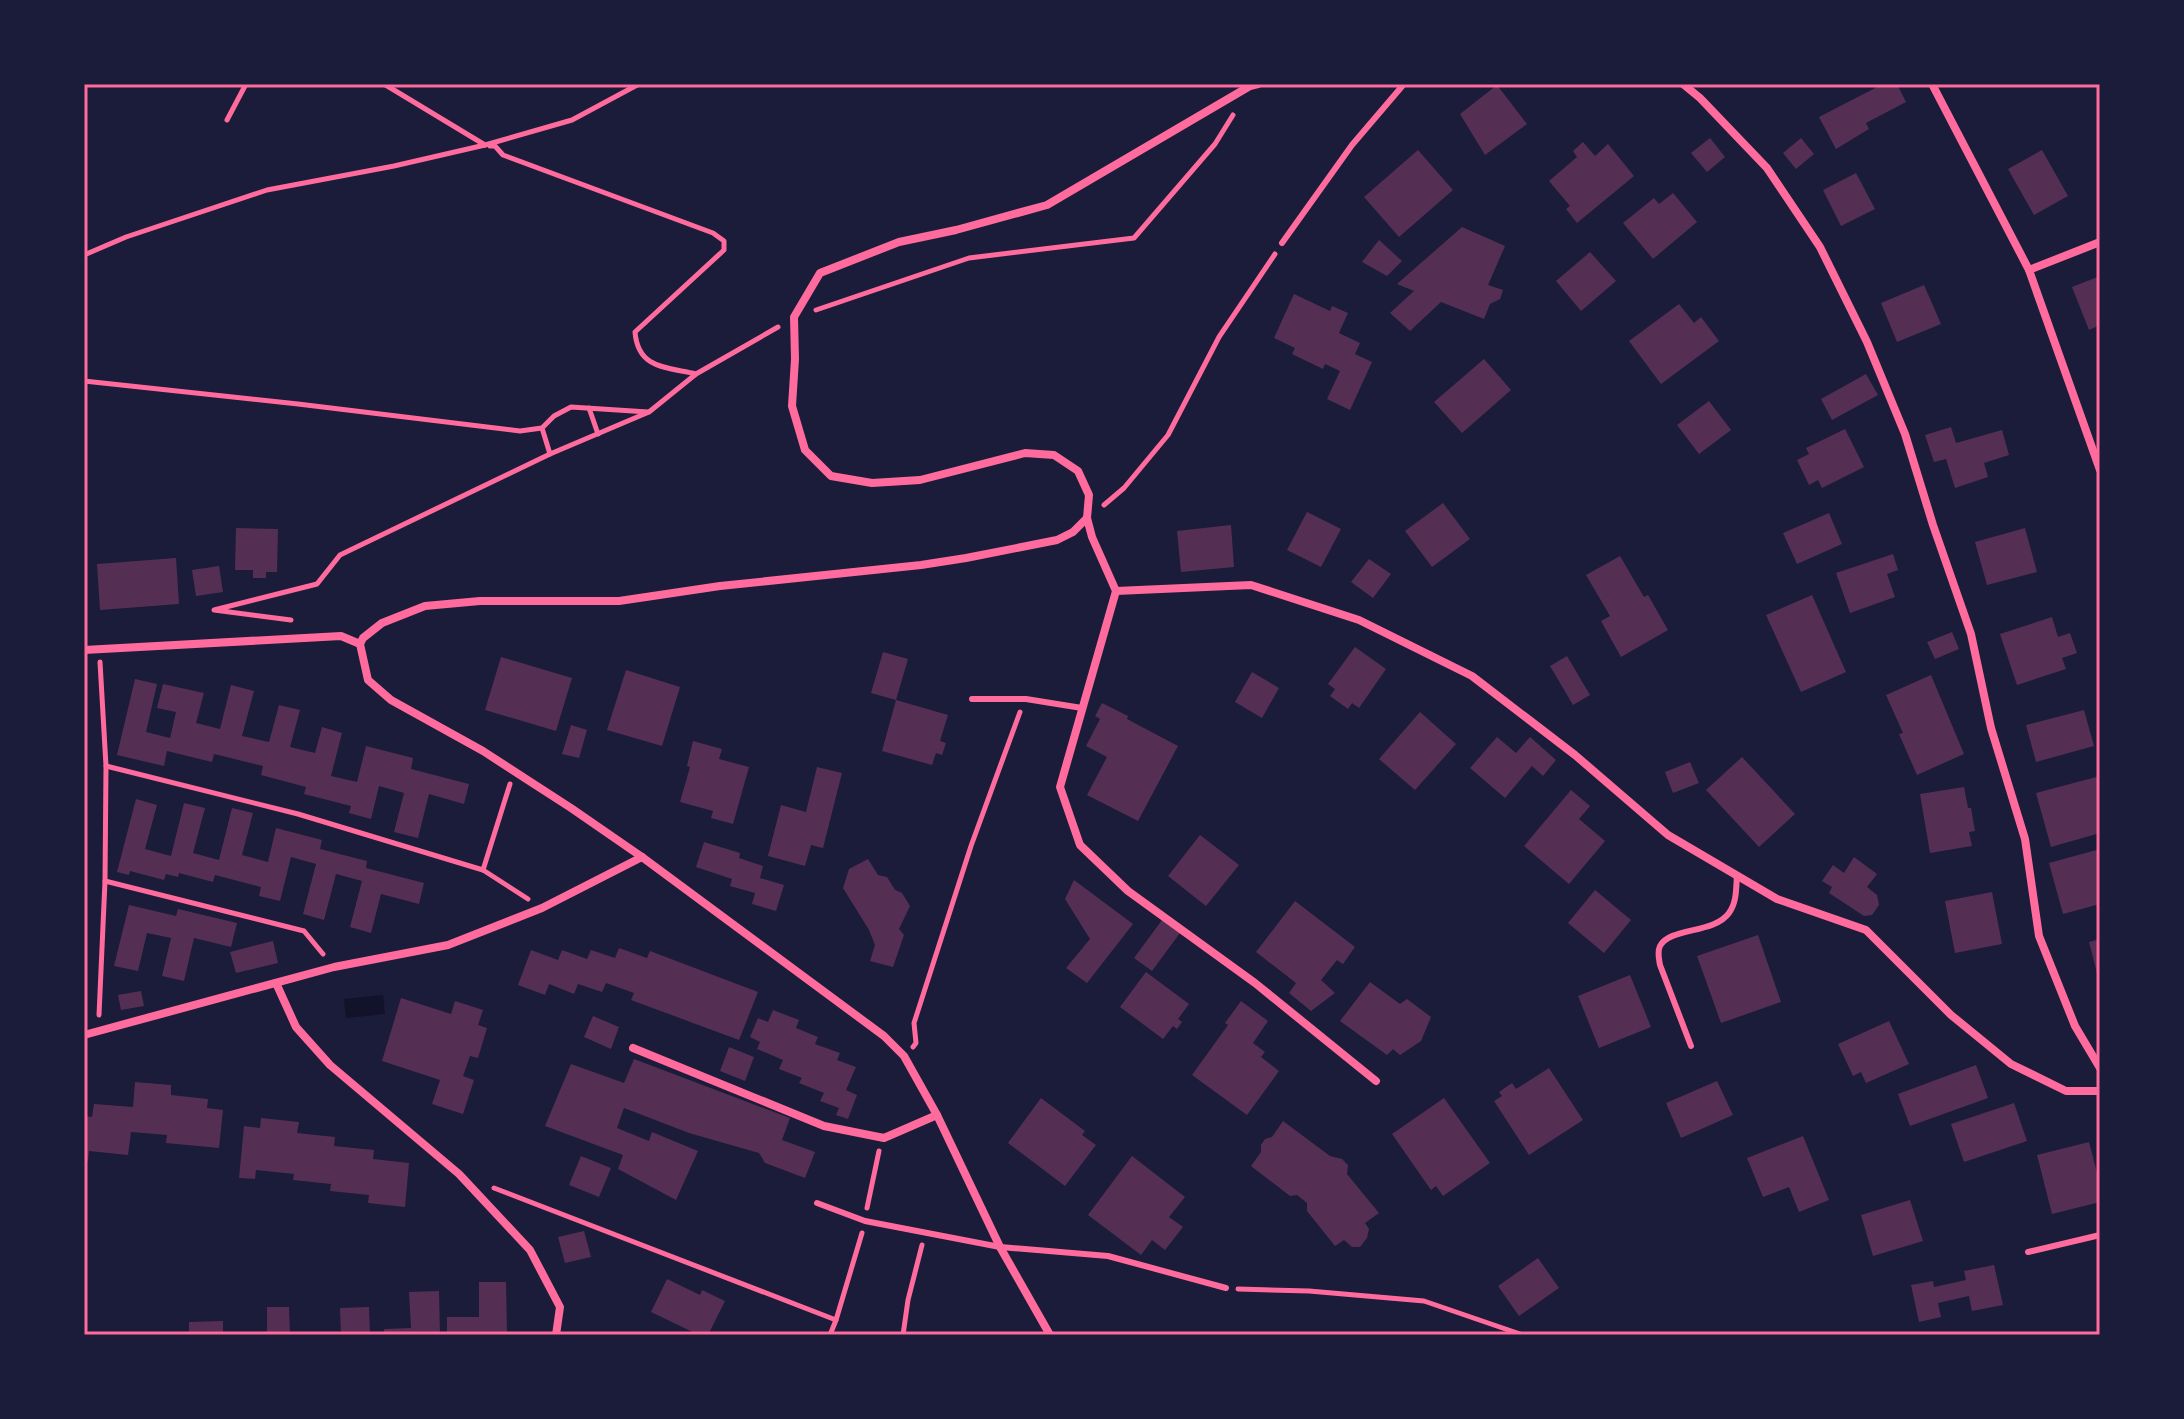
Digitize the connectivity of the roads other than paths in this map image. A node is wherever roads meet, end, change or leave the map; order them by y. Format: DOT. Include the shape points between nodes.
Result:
graph roads {
  1 [pos="1404,84"];
  2 [pos="1683,84"];
  3 [pos="1932,84"];
  4 [pos="1254,85"];
  5 [pos="2100,242"];
  6 [pos="1282,243"];
  7 [pos="2029,270"];
  8 [pos="2100,470"];
  9 [pos="1087,518"];
  10 [pos="1116,591"];
  11 [pos="360,644"];
  12 [pos="84,650"];
  13 [pos="972,699"];
  14 [pos="1082,708"];
  15 [pos="642,857"];
  16 [pos="1737,875"];
  17 [pos="276,983"];
  18 [pos="84,1035"];
  19 [pos="1691,1046"];
  20 [pos="633,1048"];
  21 [pos="2100,1068"];
  22 [pos="1376,1081"];
  23 [pos="2100,1091"];
  24 [pos="937,1115"];
  25 [pos="817,1203"];
  26 [pos="2100,1235"];
  27 [pos="1000,1247"];
  28 [pos="2028,1252"];
  29 [pos="1226,1288"];
  30 [pos="556,1335"];
  31 [pos="1050,1335"];
  1 -- 6 [label="lane" via="1352,145"];
  2 -- 21 [label="street" via="1767,168 1820,247 1867,342 1905,434 1971,634 1991,728 2025,839 2039,936 2075,1026"];
  3 -- 7 [label="street"];
  4 -- 9 [label="street" via="1047,205 899,242 820,273 794,317 792,406 805,450 831,476 872,483 920,480 1025,453 1054,455 1078,471 1089,495"];
  5 -- 7 [label="street"];
  7 -- 8 [label="street"];
  9 -- 10 [label="street"];
  9 -- 11 [label="street" via="1057,540 921,565 619,601 425,606 382,623"];
  10 -- 14 [label="street"];
  10 -- 16 [label="street" via="1251,585 1359,620 1472,676 1668,835"];
  11 -- 12 [label="street" via="341,636"];
  11 -- 15 [label="street" via="368,680 391,700 483,751"];
  13 -- 14 [label="lane" via="1026,699"];
  14 -- 22 [label="street" via="1060,787 1080,845 1128,891 1255,983"];
  15 -- 17 [label="street" via="542,908 448,945"];
  15 -- 24 [label="street" via="884,1036 904,1056"];
  16 -- 19 [label="lane" via="1729,913 1715,925 1667,939 1658,954"];
  16 -- 23 [label="street" via="1777,899 1866,930 1951,1015 2011,1064 2066,1091"];
  17 -- 18 [label="street"];
  17 -- 30 [label="street" via="296,1027 330,1065 459,1174 530,1250 560,1307"];
  20 -- 24 [label="street" via="824,1126 884,1138"];
  24 -- 27 [label="street"];
  25 -- 27 [label="lane" via="865,1221"];
  26 -- 28 [label="lane"];
  27 -- 29 [label="lane" via="1108,1256"];
  27 -- 31 [label="street"];
}
